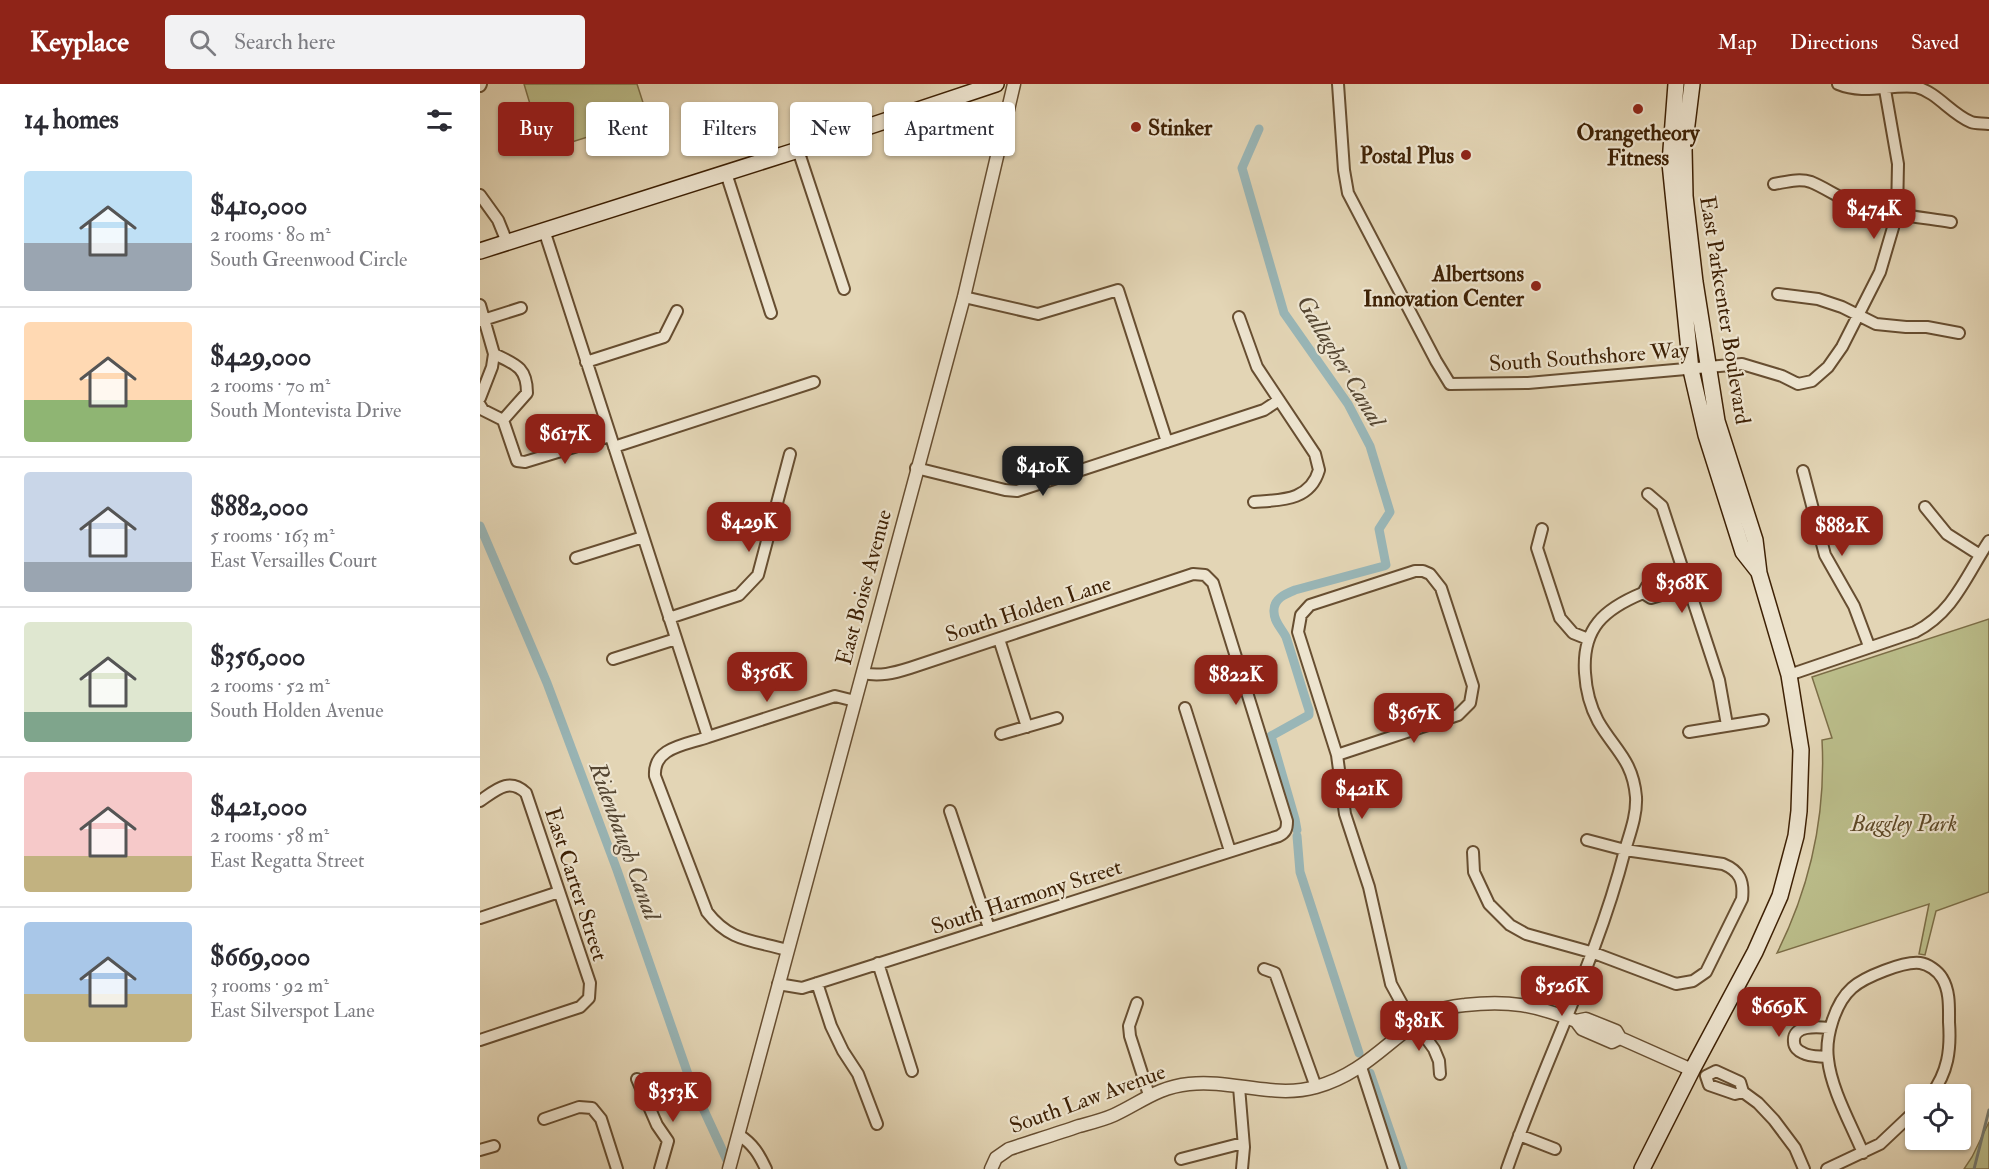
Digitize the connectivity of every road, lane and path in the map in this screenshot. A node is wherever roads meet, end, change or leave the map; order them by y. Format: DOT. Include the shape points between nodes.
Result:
graph roads {
  1 [pos="996,84"];
  2 [pos="1014,84"];
  3 [pos="1338,84"];
  4 [pos="1676,84"];
  5 [pos="1692,84"];
  6 [pos="1838,84"];
  7 [pos="1885,86"];
  8 [pos="1989,124"];
  9 [pos="872,125"];
  10 [pos="790,153"];
  11 [pos="800,156"];
  12 [pos="726,173"];
  13 [pos="1774,184"];
  14 [pos="480,195"];
  15 [pos="1897,214"];
  16 [pos="1951,222"];
  17 [pos="544,230"];
  18 [pos="507,242"];
  19 [pos="480,251"];
  20 [pos="844,289"];
  21 [pos="1778,294"];
  22 [pos="964,297"];
  23 [pos="480,304"];
  24 [pos="521,308"];
  25 [pos="677,311"];
  26 [pos="771,313"];
  27 [pos="1856,315"];
  28 [pos="1239,317"];
  29 [pos="482,321"];
  30 [pos="1959,333"];
  31 [pos="494,354"];
  32 [pos="586,362"];
  33 [pos="1707,368"];
  34 [pos="1691,370"];
  35 [pos="814,382"];
  36 [pos="480,398"];
  37 [pos="1279,400"];
  38 [pos="480,405"];
  39 [pos="503,420"];
  40 [pos="610,436"];
  41 [pos="1167,442"];
  42 [pos="614,447"];
  43 [pos="790,454"];
  44 [pos="916,468"];
  45 [pos="1803,471"];
  46 [pos="1648,494"];
  47 [pos="1254,502"];
  48 [pos="1925,507"];
  49 [pos="1542,529"];
  50 [pos="643,537"];
  51 [pos="1989,541"];
  52 [pos="1980,555"];
  53 [pos="576,558"];
  54 [pos="1759,573"];
  55 [pos="1684,574"];
  56 [pos="1688,587"];
  57 [pos="1643,593"];
  58 [pos="669,618"];
  59 [pos="676,639"];
  60 [pos="999,639"];
  61 [pos="1588,639"];
  62 [pos="1869,646"];
  63 [pos="613,659"];
  64 [pos="863,673"];
  65 [pos="1789,675"];
  66 [pos="855,701"];
  67 [pos="1185,708"];
  68 [pos="1057,718"];
  69 [pos="1763,720"];
  70 [pos="1727,725"];
  71 [pos="1027,726"];
  72 [pos="1689,732"];
  73 [pos="1001,734"];
  74 [pos="708,737"];
  75 [pos="1337,755"];
  76 [pos="480,801"];
  77 [pos="950,811"];
  78 [pos="1285,832"];
  79 [pos="1587,840"];
  80 [pos="1625,850"];
  81 [pos="1230,851"];
  82 [pos="1473,852"];
  83 [pos="559,892"];
  84 [pos="480,918"];
  85 [pos="989,928"];
  86 [pos="787,950"];
  87 [pos="1594,953"];
  88 [pos="878,963"];
  89 [pos="1264,969"];
  90 [pos="817,983"];
  91 [pos="778,984"];
  92 [pos="1137,1003"];
  93 [pos="1571,1019"];
  94 [pos="1416,1024"];
  95 [pos="1830,1028"];
  96 [pos="480,1040"];
  97 [pos="1827,1057"];
  98 [pos="1360,1067"];
  99 [pos="912,1071"];
  100 [pos="1699,1073"];
  101 [pos="1440,1074"];
  102 [pos="637,1079"];
  103 [pos="1939,1084"];
  104 [pos="1239,1087"];
  105 [pos="1316,1087"];
  106 [pos="1149,1095"];
  107 [pos="544,1119"];
  108 [pos="1905,1121"];
  109 [pos="877,1124"];
  110 [pos="739,1135"];
  111 [pos="1519,1135"];
  112 [pos="1243,1143"];
  113 [pos="494,1146"];
  114 [pos="1555,1149"];
  115 [pos="480,1150"];
  116 [pos="1863,1153"];
  117 [pos="1181,1159"];
  118 [pos="617,1169"];
  119 [pos="660,1169"];
  120 [pos="729,1169"];
  121 [pos="766,1169"];
  122 [pos="991,1169"];
  123 [pos="1242,1169"];
  124 [pos="1394,1169"];
  125 [pos="1507,1169"];
  126 [pos="1642,1169"];
  127 [pos="1804,1169"];
  128 [pos="1827,1169"];
  1 -- 9 [label="main road"];
  2 -- 22 [label="street, East Boise Avenue"];
  3 -- 34 [label="street, South Southshore Way" via="1348,193 1450,384 1528,383"];
  4 -- 34 [label="main road, East Parkcenter Boulevard" via="1670,163"];
  5 -- 33 [label="main road, East Parkcenter Boulevard" via="1684,149 1685,195"];
  6 -- 7 [label="street" via="1865,90"];
  7 -- 8 [label="street" via="1916,87 1971,122"];
  7 -- 15 [label="street" via="1898,164"];
  10 -- 12 [label="main road"];
  11 -- 20 [label="street"];
  12 -- 17 [label="main road"];
  12 -- 26 [label="street"];
  13 -- 15 [label="street" via="1811,182 1838,198"];
  14 -- 18 [label="street" via="498,220"];
  15 -- 16 [label="street"];
  15 -- 27 [label="street" via="1880,272"];
  17 -- 18 [label="main road"];
  17 -- 32 [label="street"];
  18 -- 19 [label="main road"];
  21 -- 27 [label="street" via="1818,298"];
  22 -- 41 [label="street" via="1038,314 1118,290"];
  22 -- 44 [label="street, East Boise Avenue"];
  23 -- 29 [label="street"];
  24 -- 29 [label="street"];
  25 -- 32 [label="street" via="664,337"];
  27 -- 30 [label="street" via="1876,324"];
  27 -- 33 [label="street, South Southshore Way" via="1842,347 1812,381 1798,384 1742,364"];
  28 -- 37 [label="street" via="1257,367"];
  29 -- 31 [label="street"];
  31 -- 36 [label="street"];
  31 -- 39 [label="street" via="515,364 527,380 526,393"];
  32 -- 40 [label="street"];
  33 -- 34 [label="street, South Southshore Way"];
  33 -- 54 [label="main road, East Parkcenter Boulevard" via="1717,421 1755,540"];
  34 -- 54 [label="main road, East Parkcenter Boulevard" via="1706,435 1743,552"];
  35 -- 42 [label="street"];
  37 -- 41 [label="street" via="1264,410"];
  37 -- 47 [label="street" via="1315,454 1319,470 1311,488 1302,493 1281,500"];
  38 -- 39 [label="street"];
  39 -- 40 [label="street" via="517,462"];
  40 -- 42 [label="street"];
  41 -- 44 [label="street" via="1017,491"];
  42 -- 50 [label="street"];
  43 -- 58 [label="street" via="758,575 739,595"];
  44 -- 64 [label="street, East Boise Avenue"];
  45 -- 62 [label="street" via="1826,555 1854,606"];
  46 -- 55 [label="street" via="1662,506"];
  48 -- 52 [label="street" via="1947,534"];
  49 -- 61 [label="street" via="1537,548 1560,618 1573,633"];
  50 -- 53 [label="street"];
  50 -- 58 [label="street"];
  51 -- 52 [label="street"];
  52 -- 62 [label="street" via="1950,604 1930,624"];
  54 -- 65 [label="main road, East Parkcenter Boulevard"];
  55 -- 56 [label="street"];
  55 -- 57 [label="street" via="1647,585"];
  56 -- 57 [label="street" via="1651,598"];
  56 -- 70 [label="street" via="1719,680"];
  57 -- 61 [label="street" via="1608,611"];
  58 -- 59 [label="street"];
  59 -- 63 [label="street"];
  59 -- 74 [label="street"];
  60 -- 64 [label="street, South Holden Lane" via="888,674"];
  60 -- 71 [label="street"];
  60 -- 78 [label="street, South Holden Lane" via="1193,574 1205,575 1214,583 1287,821"];
  61 -- 80 [label="street" via="1584,659 1587,690 1598,722 1631,772 1636,798"];
  62 -- 65 [label="street"];
  64 -- 66 [label="street, East Boise Avenue"];
  65 -- 100 [label="main road, East Parkcenter Boulevard" via="1801,750 1796,836 1780,896"];
  66 -- 74 [label="street" via="835,696"];
  66 -- 86 [label="street, East Boise Avenue"];
  67 -- 81 [label="street"];
  68 -- 71 [label="street"];
  69 -- 70 [label="street"];
  70 -- 72 [label="street"];
  71 -- 73 [label="street"];
  74 -- 86 [label="street" via="661,755 655,776 706,912 717,926 734,937"];
  75 -- 75 [label="street" via="1298,632 1301,615 1310,605 1415,571 1430,574 1441,588 1473,686 1470,703 1458,715"];
  75 -- 94 [label="street" via="1345,814 1369,887 1388,974 1396,995"];
  76 -- 83 [label="street, East Carter Street" via="510,784 526,793"];
  77 -- 85 [label="street"];
  78 -- 81 [label="street, South Harmony Street"];
  79 -- 80 [label="street"];
  80 -- 87 [label="street"];
  80 -- 87 [label="street" via="1731,867 1744,886 1742,899 1706,972 1693,981 1676,984"];
  81 -- 85 [label="street, South Harmony Street"];
  82 -- 87 [label="street" via="1478,883 1498,915 1526,933"];
  83 -- 84 [label="street"];
  83 -- 96 [label="street, East Carter Street" via="590,983 590,998 580,1007"];
  85 -- 88 [label="street, South Harmony Street"];
  86 -- 91 [label="street, East Boise Avenue"];
  87 -- 93 [label="street"];
  88 -- 90 [label="street, South Harmony Street"];
  88 -- 99 [label="street"];
  89 -- 105 [label="street" via="1275,972"];
  90 -- 91 [label="street, South Harmony Street" via="802,988"];
  90 -- 109 [label="street" via="831,1026 858,1074"];
  91 -- 110 [label="street, East Boise Avenue"];
  92 -- 106 [label="street" via="1129,1026 1130,1036"];
  93 -- 94 [label="street, South Law Avenue" via="1525,1004 1491,1002 1446,1008"];
  93 -- 100 [label="street, South Law Avenue" via="1586,1019 1616,1031 1620,1038"];
  93 -- 111 [label="street"];
  94 -- 98 [label="street, South Law Avenue"];
  94 -- 101 [label="street" via="1434,1049"];
  95 -- 97 [label="street"];
  95 -- 97 [label="street" via="1807,1027 1799,1030 1793,1040 1802,1053"];
  95 -- 103 [label="street" via="1851,989 1873,976 1914,963 1923,964 1941,976 1947,989 1950,1039 1947,1066"];
  97 -- 116 [label="street" via="1833,1083"];
  98 -- 105 [label="street, South Law Avenue"];
  98 -- 124 [label="street"];
  100 -- 126 [label="main road, East Parkcenter Boulevard"];
  100 -- 127 [label="street" via="1716,1071 1740,1082 1743,1092 1774,1120 1795,1148"];
  102 -- 119 [label="street" via="668,1141"];
  104 -- 105 [label="street, South Law Avenue"];
  104 -- 106 [label="street, South Law Avenue" via="1188,1084"];
  104 -- 112 [label="street"];
  106 -- 122 [label="street, South Law Avenue" via="1113,1115 1010,1149 996,1158"];
  107 -- 118 [label="street" via="579,1107 592,1108 601,1119"];
  108 -- 116 [label="street" via="1881,1144"];
  110 -- 120 [label="street, East Boise Avenue"];
  110 -- 121 [label="street" via="759,1154"];
  111 -- 114 [label="street"];
  111 -- 125 [label="street"];
  112 -- 117 [label="street"];
  112 -- 123 [label="street"];
  113 -- 115 [label="street"];
  116 -- 128 [label="street"];
}
